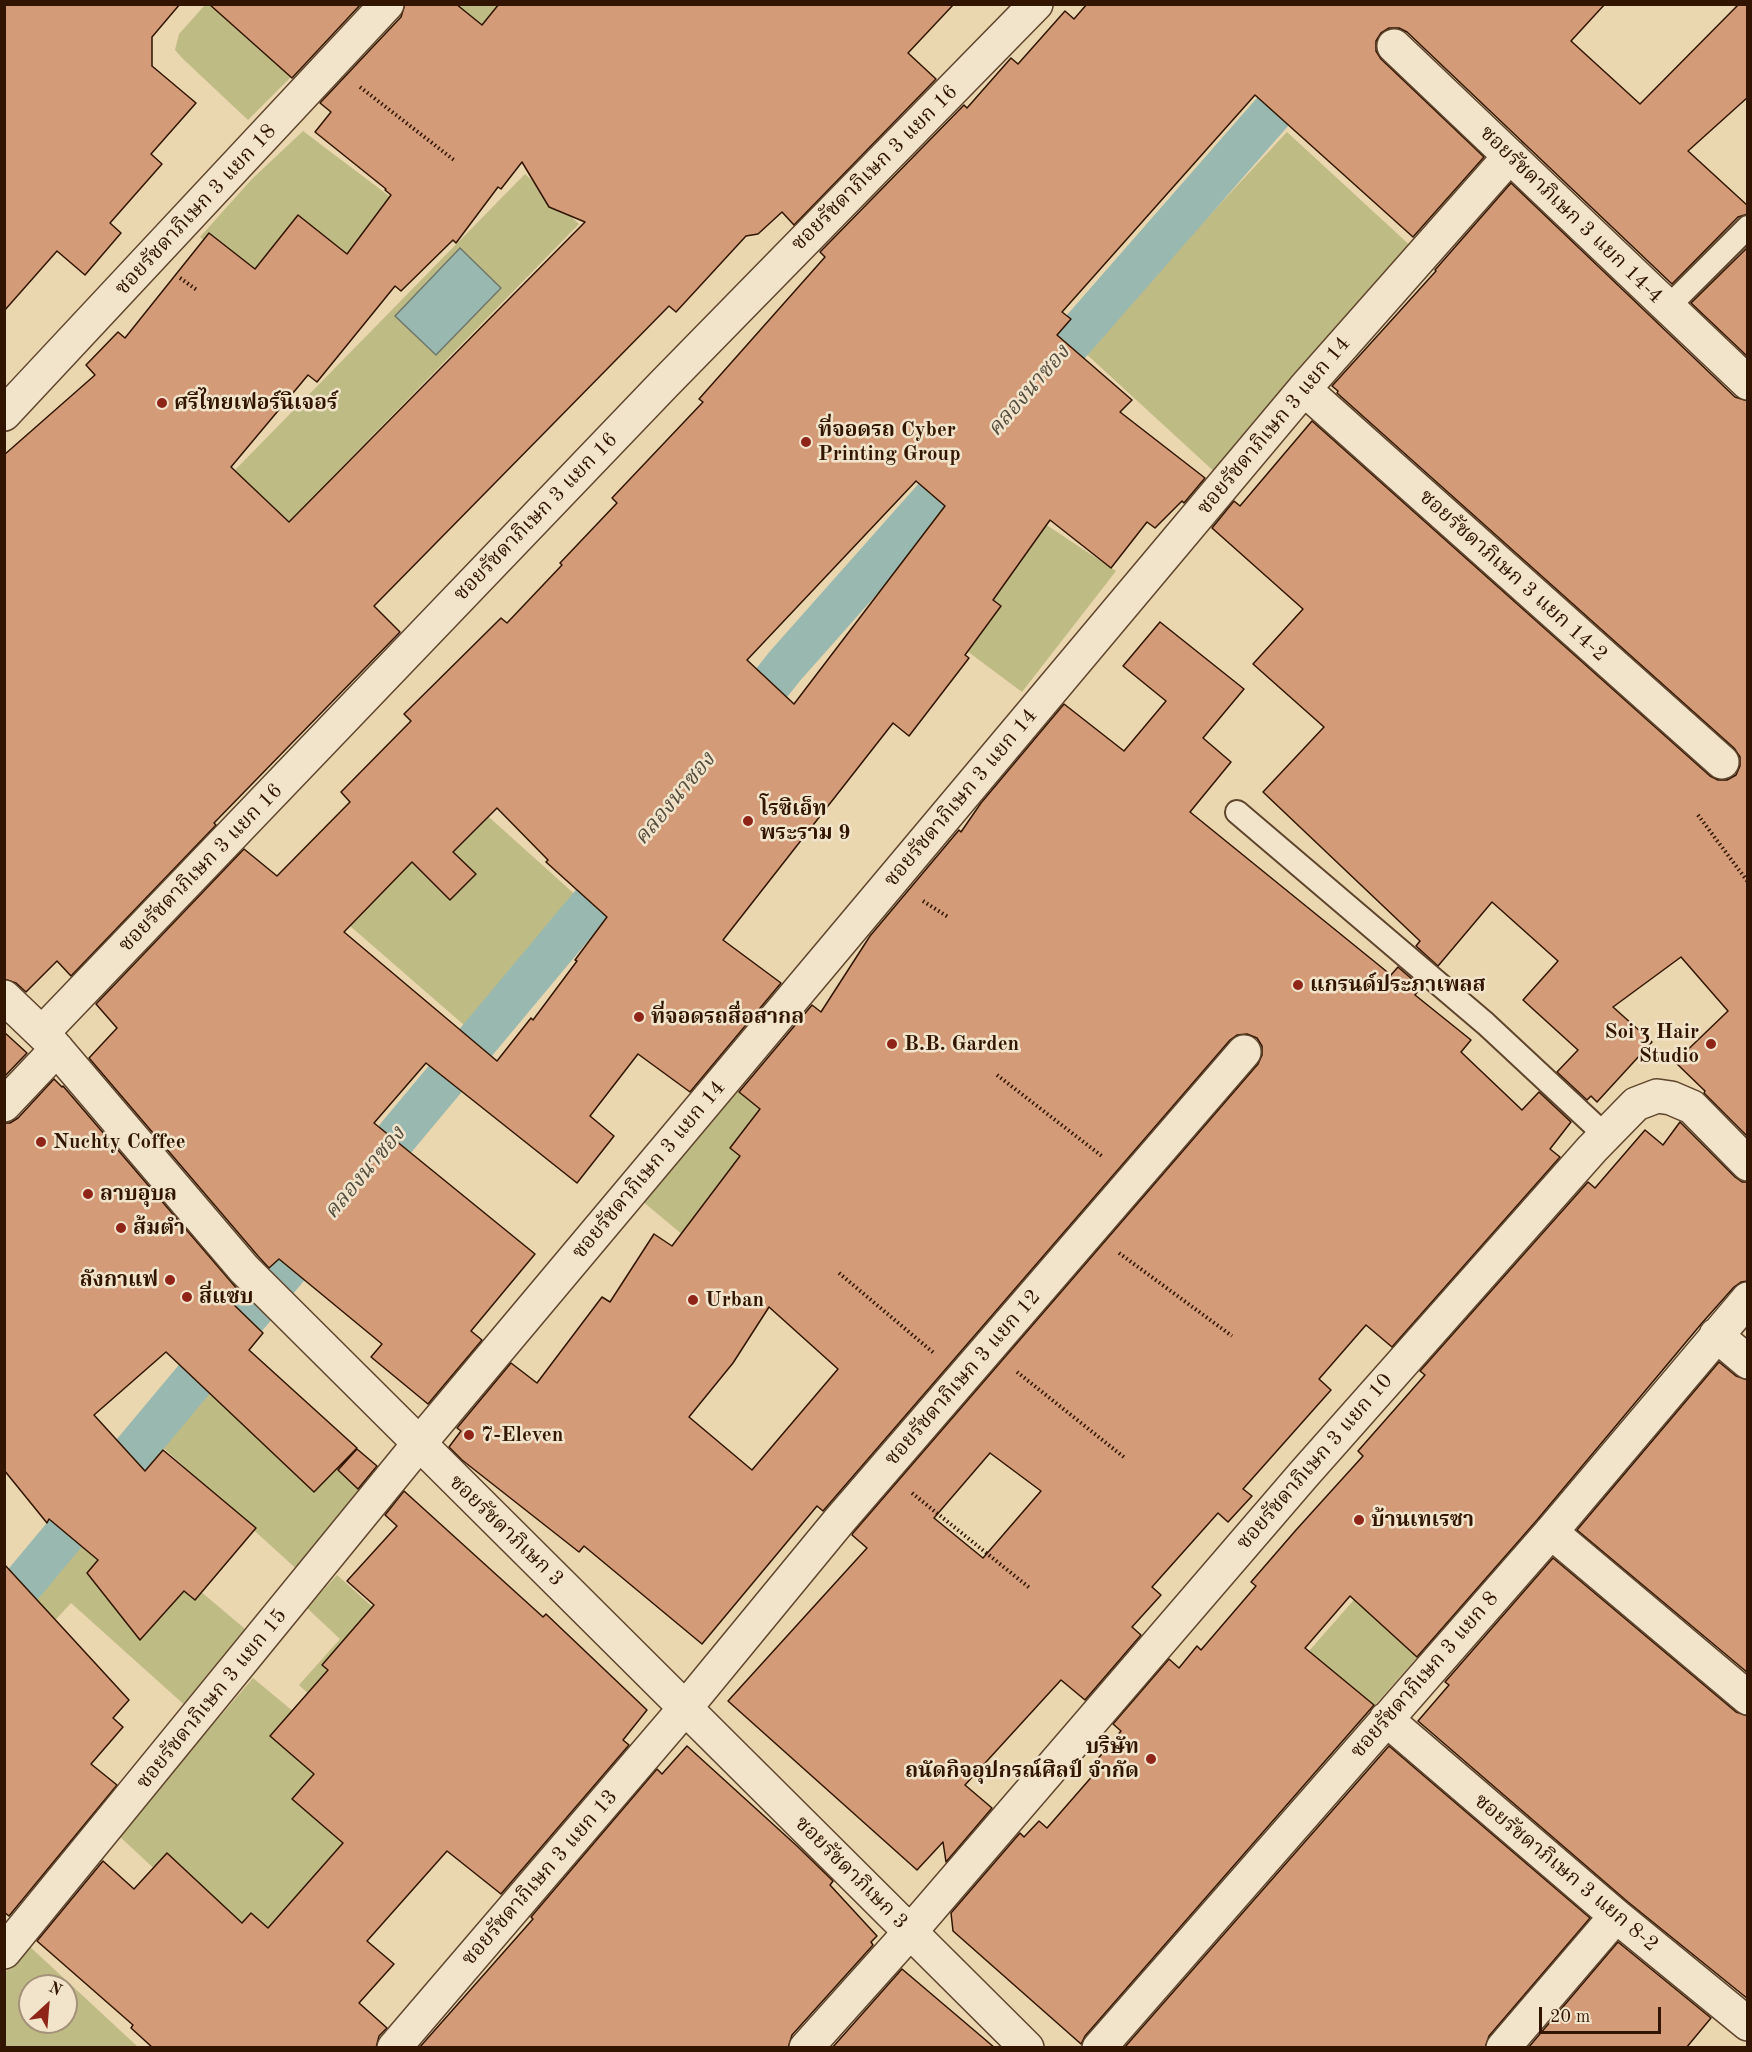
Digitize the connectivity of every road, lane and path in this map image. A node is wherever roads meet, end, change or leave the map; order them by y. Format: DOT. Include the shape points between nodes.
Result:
graph roads {
  1 [pos="387,4"];
  2 [pos="1036,4"];
  3 [pos="1394,46"];
  4 [pos="331,64"];
  5 [pos="1510,156"];
  6 [pos="454,160"];
  7 [pos="1748,227"];
  8 [pos="1668,307"];
  9 [pos="1748,383"];
  10 [pos="1304,389"];
  11 [pos="4,414"];
  12 [pos="1722,762"];
  13 [pos="1237,812"];
  14 [pos="1698,816"];
  15 [pos="1748,882"];
  16 [pos="4,997"];
  17 [pos="49,1041"];
  18 [pos="1244,1052"];
  19 [pos="997,1075"];
  20 [pos="4,1106"];
  21 [pos="1605,1135"];
  22 [pos="1748,1164"];
  23 [pos="1132,1180"];
  24 [pos="1090,1230"];
  25 [pos="839,1273"];
  26 [pos="1748,1299"];
  27 [pos="1716,1335"];
  28 [pos="1232,1336"];
  29 [pos="987,1348"];
  30 [pos="1748,1362"];
  31 [pos="962,1377"];
  32 [pos="418,1444"];
  33 [pos="1125,1458"];
  34 [pos="883,1470"];
  35 [pos="1551,1532"];
  36 [pos="1031,1589"];
  37 [pos="1748,1698"];
  38 [pos="686,1707"];
  39 [pos="1386,1719"];
  40 [pos="1616,1916"];
  41 [pos="910,1932"];
  42 [pos="4,1952"];
  43 [pos="1748,2024"];
  44 [pos="394,2048"];
  45 [pos="806,2048"];
  46 [pos="1027,2048"];
  47 [pos="1099,2048"];
  48 [pos="1503,2048"];
  1 -- 4 [label="street, ซอยรัชดาภิเษก 3 แยก 18"];
  2 -- 17 [label="street, ซอยรัชดาภิเษก 3 แยก 16" via="678,369"];
  3 -- 5 [label="street, ซอยรัชดาภิเษก 3 แยก 14-4"];
  4 -- 6 [label="path"];
  4 -- 11 [label="street, ซอยรัชดาภิเษก 3 แยก 18"];
  5 -- 8 [label="street, ซอยรัชดาภิเษก 3 แยก 14-4"];
  5 -- 10 [label="street, ซอยรัชดาภิเษก 3 แยก 14"];
  7 -- 8 [label="lane"];
  8 -- 9 [label="street, ซอยรัชดาภิเษก 3 แยก 14-4"];
  10 -- 12 [label="street, ซอยรัชดาภิเษก 3 แยก 14-2"];
  10 -- 32 [label="street, ซอยรัชดาภิเษก 3 แยก 14"];
  13 -- 21 [label="lane" via="1486,1024"];
  14 -- 15 [label="path"];
  16 -- 17 [label="street, ซอยรัชดาภิเษก 3"];
  17 -- 20 [label="street, ซอยรัชดาภิเษก 3 แยก 16"];
  17 -- 32 [label="street, ซอยรัชดาภิเษก 3" via="244,1269"];
  18 -- 23 [label="street, ซอยรัชดาภิเษก 3 แยก 12"];
  19 -- 23 [label="path"];
  21 -- 22 [label="street, ซอยรัชดาภิเษก 3 แยก 10" via="1636,1104 1657,1096 1671,1098 1692,1107"];
  21 -- 41 [label="street, ซอยรัชดาภิเษก 3 แยก 10" via="1304,1474"];
  23 -- 24 [label="street, ซอยรัชดาภิเษก 3 แยก 12"];
  24 -- 28 [label="path"];
  24 -- 29 [label="street, ซอยรัชดาภิเษก 3 แยก 12"];
  25 -- 31 [label="path"];
  26 -- 27 [label="street, ซอยรัชดาภิเษก 3 แยก 8"];
  27 -- 30 [label="street"];
  27 -- 35 [label="street, ซอยรัชดาภิเษก 3 แยก 8"];
  29 -- 31 [label="street, ซอยรัชดาภิเษก 3 แยก 12"];
  29 -- 33 [label="path"];
  31 -- 34 [label="street, ซอยรัชดาภิเษก 3 แยก 12"];
  32 -- 38 [label="street, ซอยรัชดาภิเษก 3"];
  32 -- 42 [label="street, ซอยรัชดาภิเษก 3 แยก 15"];
  34 -- 36 [label="path"];
  34 -- 38 [label="street, ซอยรัชดาภิเษก 3 แยก 12"];
  35 -- 37 [label="street"];
  35 -- 39 [label="street, ซอยรัชดาภิเษก 3 แยก 8"];
  38 -- 41 [label="street, ซอยรัชดาภิเษก 3"];
  38 -- 44 [label="street, ซอยรัชดาภิเษก 3 แยก 13"];
  39 -- 40 [label="street, ซอยรัชดาภิเษก 3 แยก 8-2"];
  39 -- 47 [label="street, ซอยรัชดาภิเษก 3 แยก 8"];
  40 -- 43 [label="street, ซอยรัชดาภิเษก 3 แยก 8-2"];
  40 -- 48 [label="street"];
  41 -- 45 [label="street, ซอยรัชดาภิเษก 3 แยก 10"];
  41 -- 46 [label="street, ซอยรัชดาภิเษก 3"];
}
